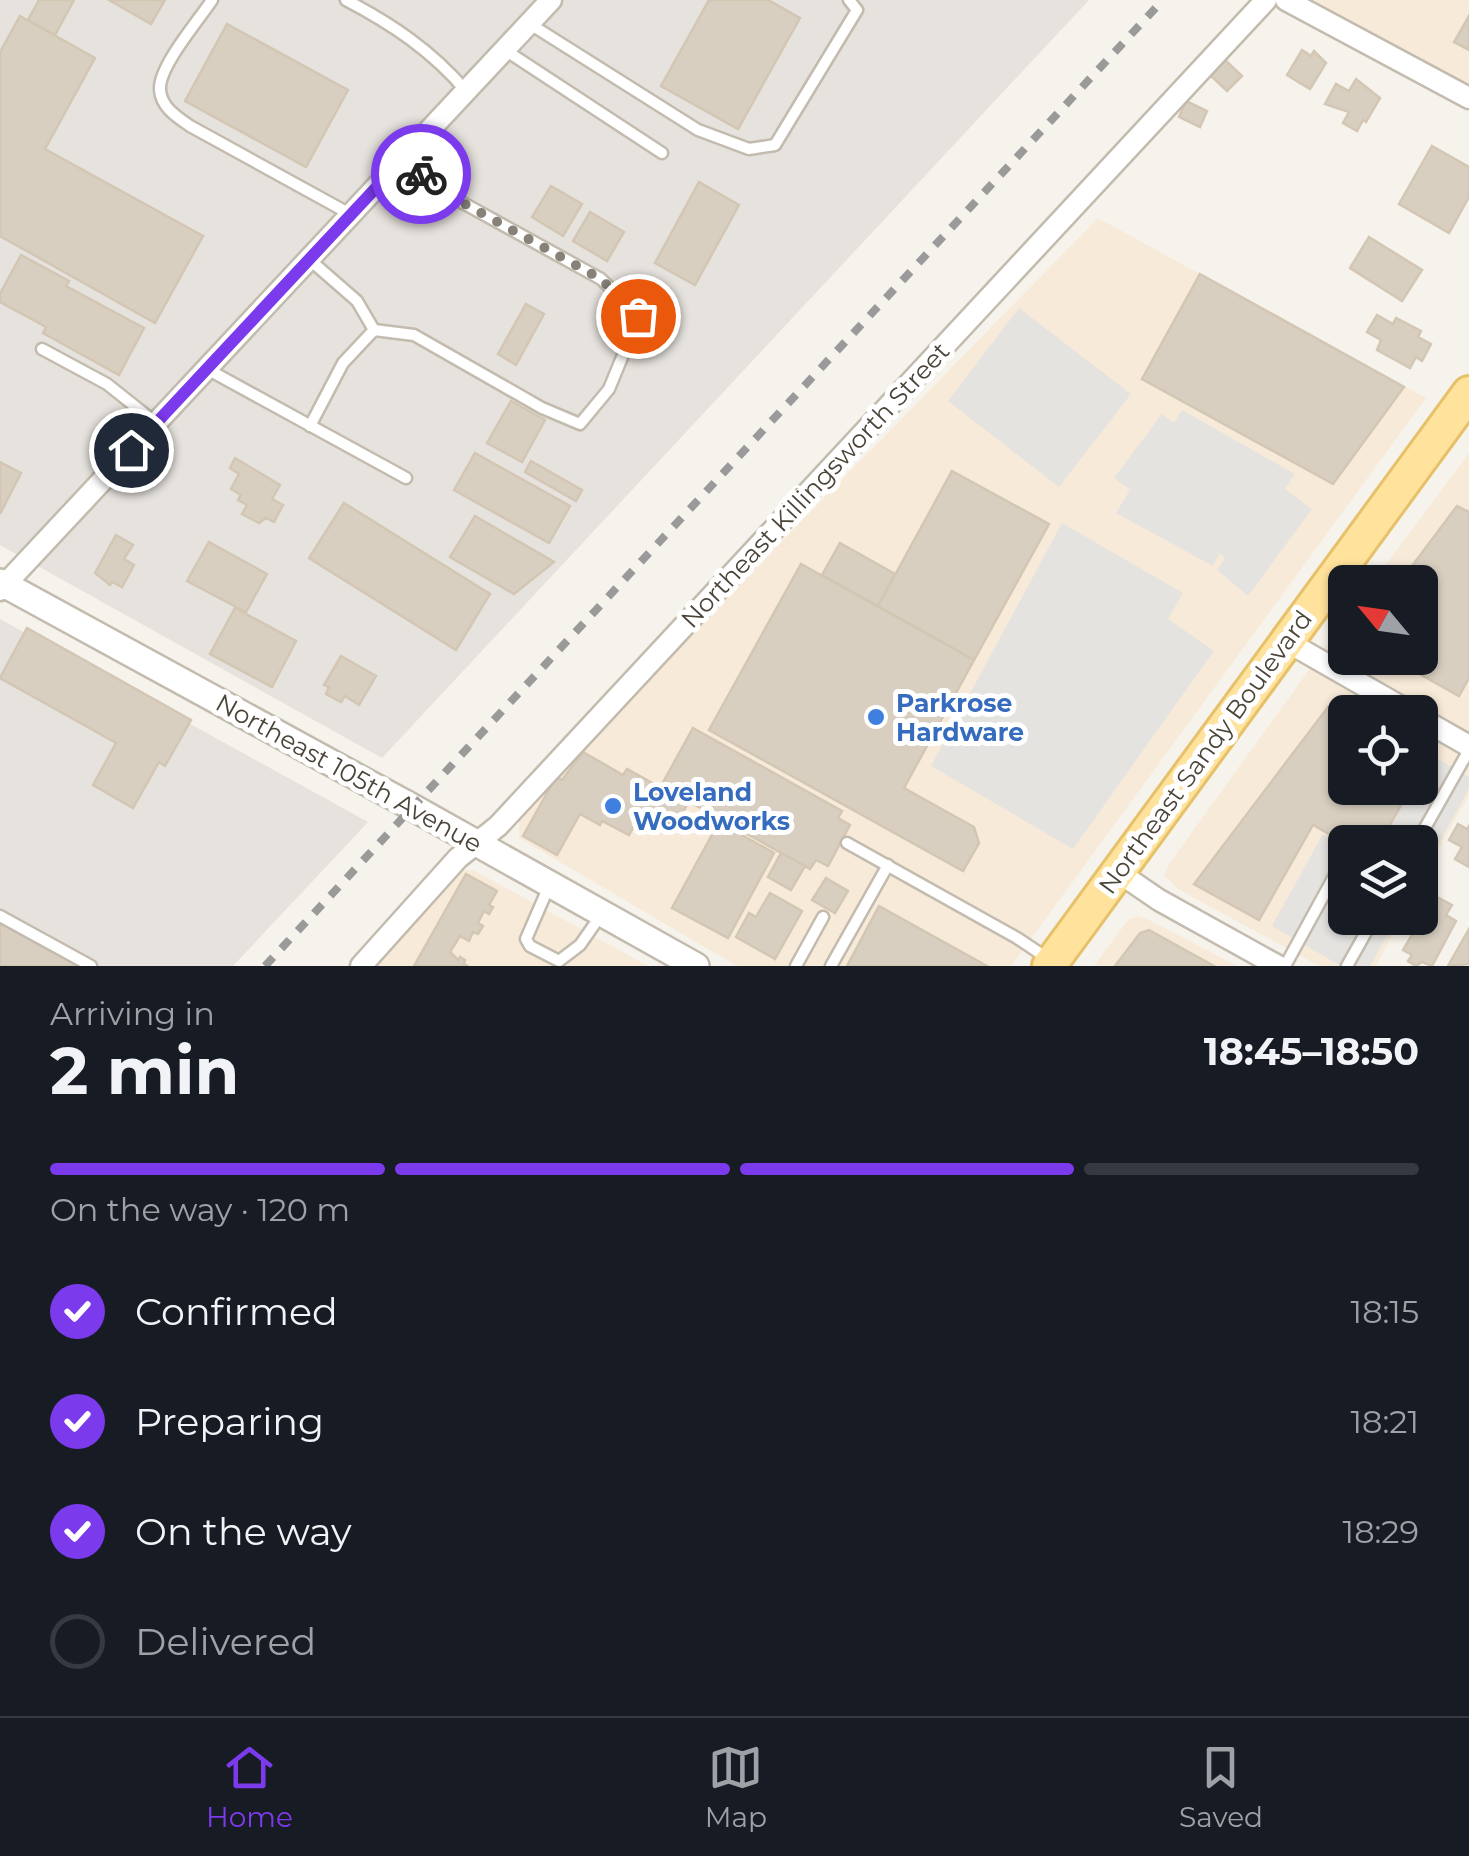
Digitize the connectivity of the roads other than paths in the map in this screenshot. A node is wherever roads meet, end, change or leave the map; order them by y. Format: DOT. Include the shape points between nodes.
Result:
graph roads {
  1 [pos="212,0"];
  2 [pos="346,0"];
  3 [pos="550,0"];
  4 [pos="849,0"];
  5 [pos="1266,0"];
  6 [pos="1286,0"];
  7 [pos="529,23"];
  8 [pos="504,50"];
  9 [pos="466,91"];
  10 [pos="1469,98"];
  11 [pos="662,153"];
  12 [pos="402,160"];
  13 [pos="351,214"];
  14 [pos="309,259"];
  15 [pos="374,330"];
  16 [pos="42,349"];
  17 [pos="206,369"];
  18 [pos="1464,410"];
  19 [pos="156,423"];
  20 [pos="310,426"];
  21 [pos="406,478"];
  22 [pos="2,586"];
  23 [pos="1286,641"];
  24 [pos="1380,695"];
  25 [pos="1438,729"];
  26 [pos="1469,748"];
  27 [pos="1426,825"];
  28 [pos="477,843"];
  29 [pos="847,843"];
  30 [pos="888,866"];
  31 [pos="1118,872"];
  32 [pos="550,884"];
  33 [pos="1328,888"];
  34 [pos="602,914"];
  35 [pos="0,916"];
  36 [pos="822,917"];
  37 [pos="1364,935"];
  38 [pos="1050,964"];
  39 [pos="91,966"];
  40 [pos="361,966"];
  41 [pos="696,966"];
  42 [pos="796,966"];
  43 [pos="831,966"];
  44 [pos="1278,966"];
  45 [pos="1285,966"];
  46 [pos="1347,966"];
  1 -- 13 [label="lane" via="162,74 160,92 169,111"];
  2 -- 9 [label="lane" via="438,59"];
  3 -- 7 [label="street"];
  4 -- 7 [label="lane" via="857,10 775,145 750,149 698,130"];
  5 -- 28 [label="street, Northeast Killingsworth Street"];
  6 -- 10 [label="street"];
  7 -- 8 [label="street"];
  8 -- 9 [label="street"];
  8 -- 11 [label="lane"];
  9 -- 12 [label="street"];
  12 -- 13 [label="street"];
  12 -- 15 [label="lane" via="454,198 601,279 638,316 609,389 580,424 414,335"];
  13 -- 14 [label="street"];
  14 -- 15 [label="lane" via="357,301"];
  14 -- 17 [label="street"];
  15 -- 20 [label="lane" via="343,363"];
  16 -- 19 [label="lane" via="107,384"];
  17 -- 19 [label="street"];
  17 -- 20 [label="lane"];
  18 -- 23 [label="main road, Northeast Sandy Boulevard"];
  19 -- 22 [label="street"];
  20 -- 21 [label="lane"];
  22 -- 28 [label="street, Northeast 105th Avenue"];
  23 -- 24 [label="street"];
  23 -- 31 [label="main road, Northeast Sandy Boulevard"];
  25 -- 26 [label="street"];
  26 -- 27 [label="lane"];
  28 -- 32 [label="street, Northeast 105th Avenue"];
  28 -- 40 [label="street, Northeast Killingsworth Street"];
  29 -- 30 [label="lane"];
  30 -- 38 [label="lane" via="1017,938"];
  30 -- 43 [label="lane"];
  31 -- 38 [label="main road, Northeast Sandy Boulevard"];
  31 -- 44 [label="street"];
  32 -- 34 [label="street, Northeast 105th Avenue"];
  32 -- 34 [label="lane" via="528,929 530,946 559,961"];
  33 -- 45 [label="lane"];
  34 -- 41 [label="street, Northeast 105th Avenue"];
  35 -- 39 [label="lane"];
  36 -- 42 [label="lane"];
  37 -- 46 [label="lane"];
}
